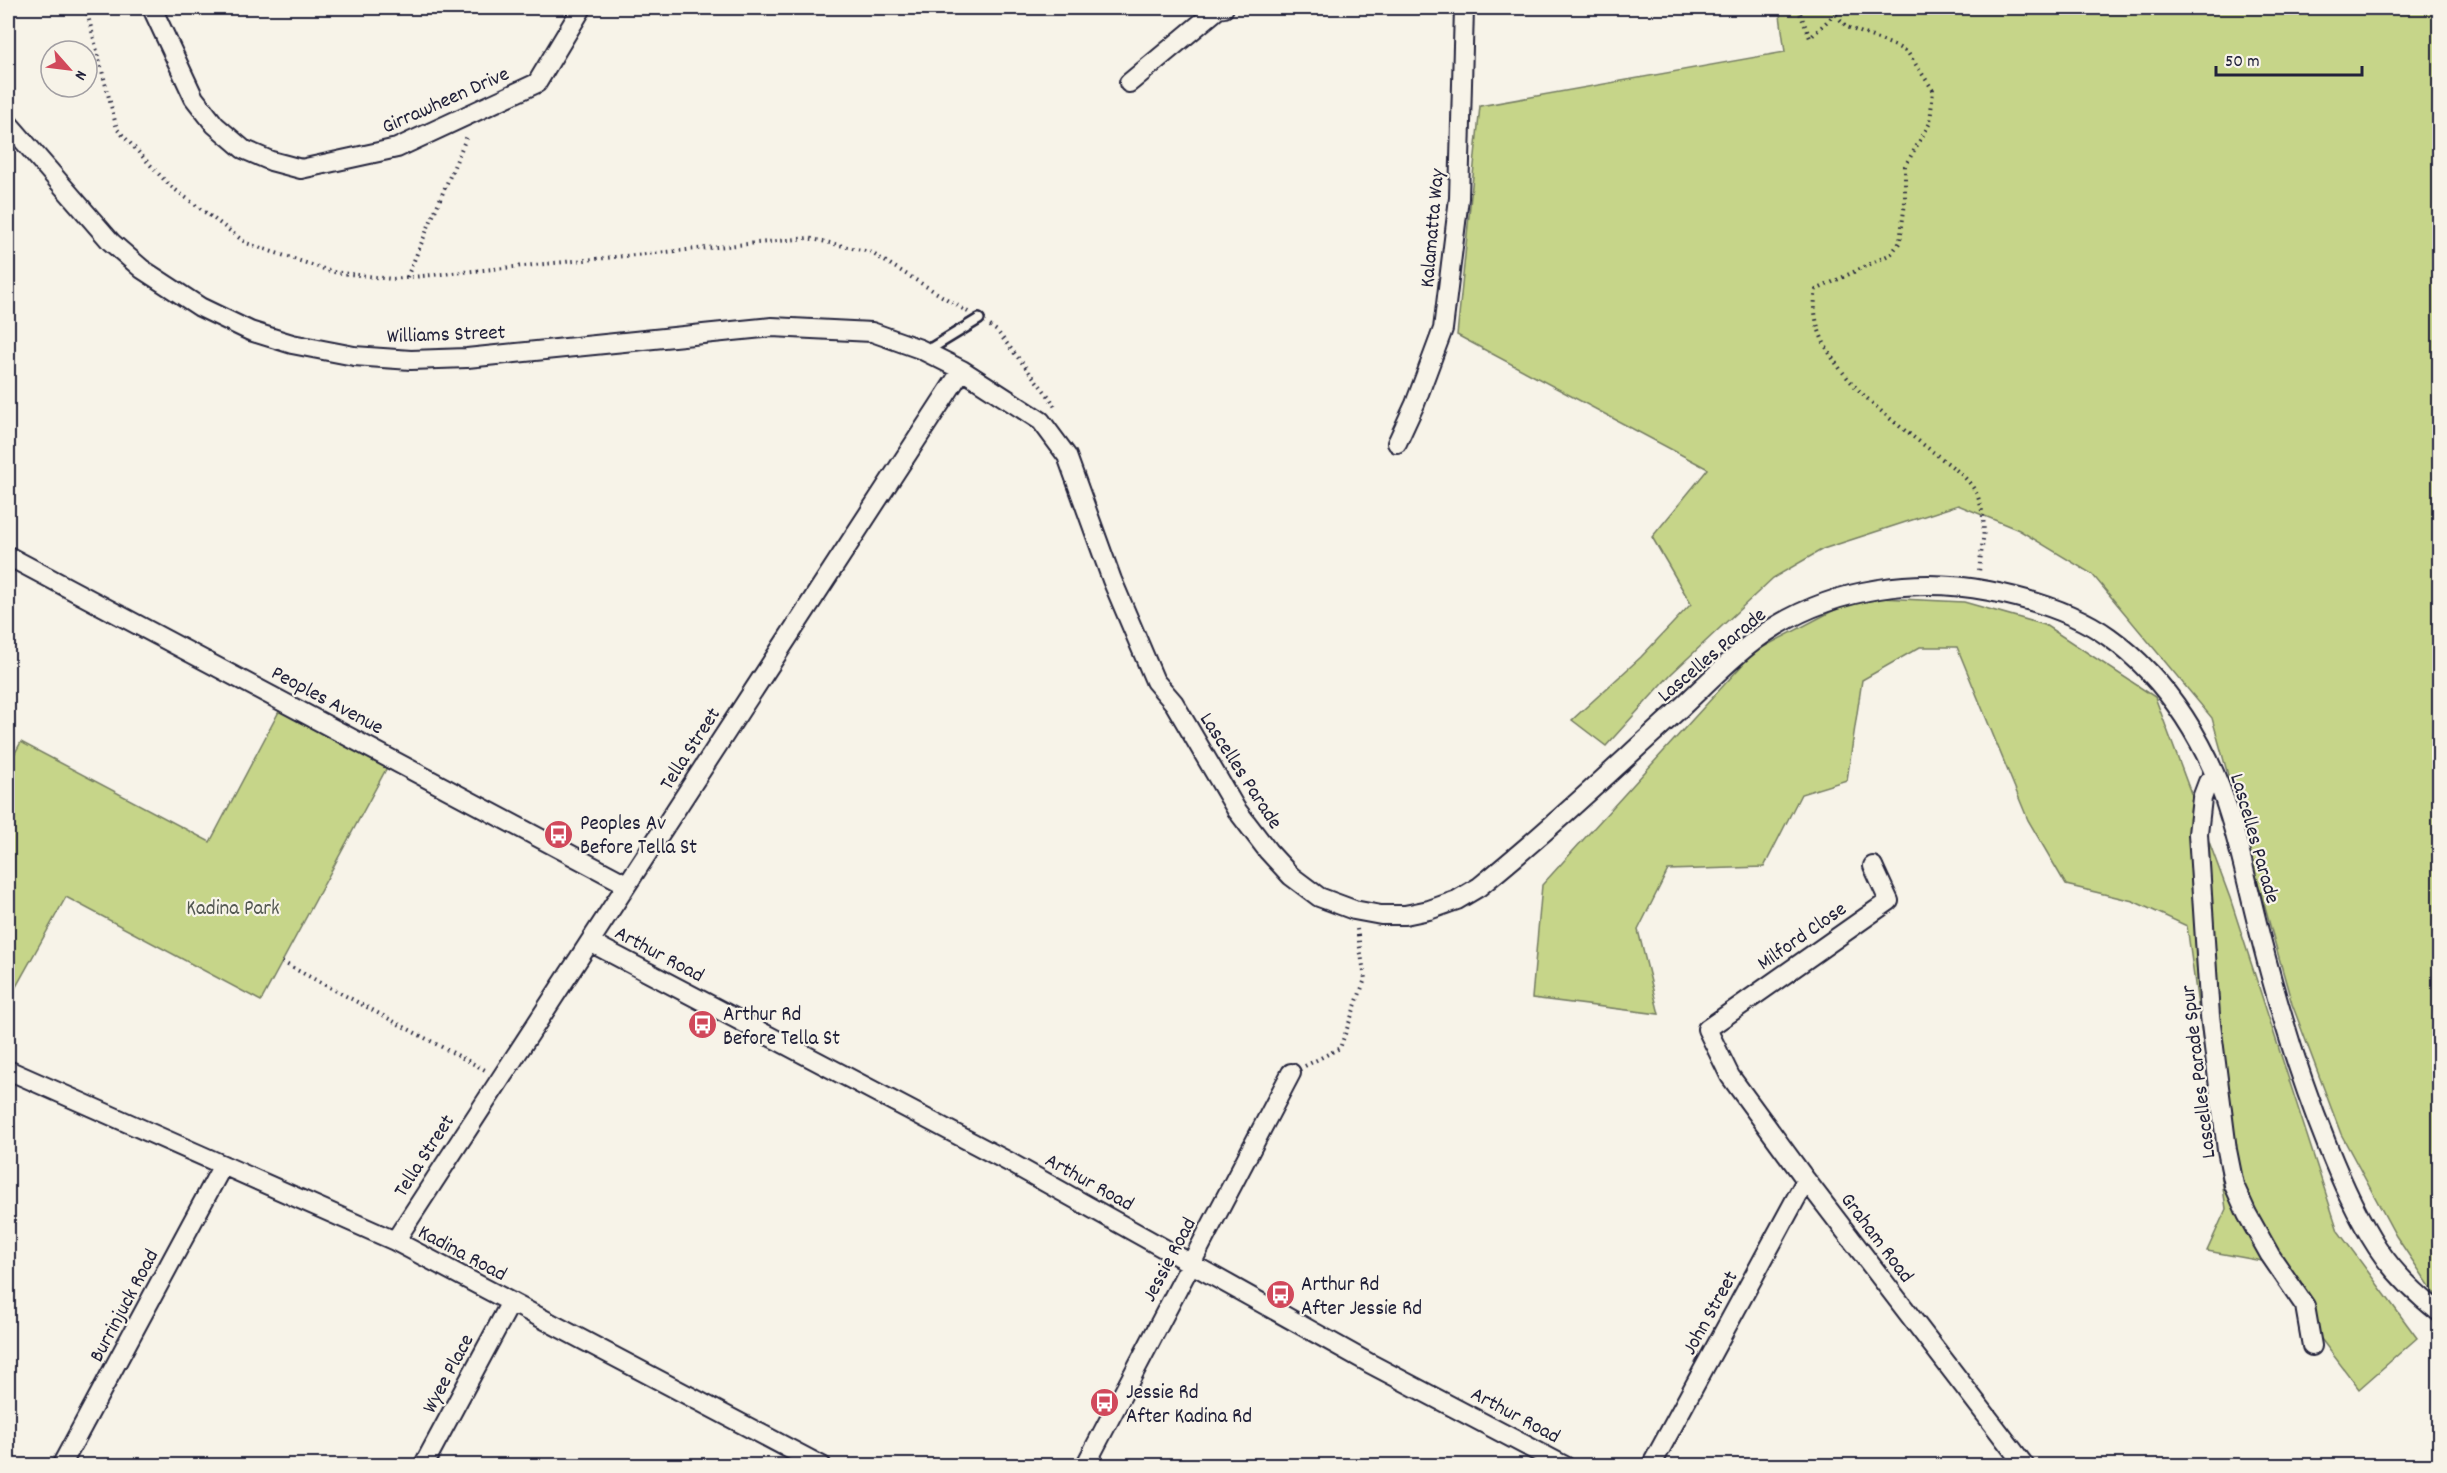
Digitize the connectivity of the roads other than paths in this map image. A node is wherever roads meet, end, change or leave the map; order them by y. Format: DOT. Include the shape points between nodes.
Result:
graph roads {
  1 [pos="152,8"];
  2 [pos="582,8"];
  3 [pos="1224,8"];
  4 [pos="1464,8"];
  5 [pos="1129,83"];
  6 [pos="8,123"];
  7 [pos="979,319"];
  8 [pos="926,352"];
  9 [pos="962,370"];
  10 [pos="1397,443"];
  11 [pos="8,556"];
  12 [pos="2215,776"];
  13 [pos="1873,866"];
  14 [pos="626,884"];
  15 [pos="590,942"];
  16 [pos="1707,1029"];
  17 [pos="8,1070"];
  18 [pos="1291,1074"];
  19 [pos="223,1165"];
  20 [pos="1806,1180"];
  21 [pos="395,1241"];
  22 [pos="1192,1263"];
  23 [pos="511,1302"];
  24 [pos="2439,1313"];
  25 [pos="2312,1346"];
  26 [pos="790,1458"];
  27 [pos="61,1466"];
  28 [pos="423,1466"];
  29 [pos="822,1466"];
  30 [pos="1085,1466"];
  31 [pos="1565,1466"];
  32 [pos="1651,1466"];
  33 [pos="2025,1466"];
  1 -- 2 [label="street, Girrawheen Drive" via="194,98 215,125 243,149 301,169 397,147 537,83"];
  3 -- 5 [label="street"];
  4 -- 10 [label="street, Kalamatta Way" via="1459,198 1443,329"];
  6 -- 8 [label="street, Williams Street" via="111,242 142,268 200,307 250,331 292,344 354,356 411,360 467,358 772,327 872,332"];
  7 -- 8 [label="lane"];
  8 -- 9 [label="street, Williams Street"];
  9 -- 12 [label="street, Lascelles Parade" via="1041,421 1067,456 1112,580 1155,681 1174,703 1236,809 1291,876 1319,897 1354,910 1405,915 1457,900 1479,887 1774,627 1816,605 1858,592 1951,586 2031,601 2071,615 2108,636 2135,660 2182,714"];
  9 -- 14 [label="street, Tella Street"];
  11 -- 14 [label="street, Peoples Avenue"];
  12 -- 24 [label="street, Lascelles Parade" via="2290,1044 2339,1176 2378,1250 2398,1275"];
  12 -- 25 [label="street, Lascelles Parade Spur" via="2202,798 2198,834 2210,1016 2227,1150 2234,1185 2247,1214 2305,1306"];
  13 -- 16 [label="street, Milford Close" via="1889,901"];
  14 -- 15 [label="street, Tella Street"];
  15 -- 21 [label="street, Tella Street"];
  15 -- 22 [label="street, Arthur Road" via="1011,1163"];
  16 -- 20 [label="street, Graham Road" via="1730,1076"];
  17 -- 19 [label="street, Kadina Road"];
  18 -- 22 [label="street, Jessie Road"];
  19 -- 21 [label="street, Kadina Road"];
  19 -- 27 [label="street, Burrinjuck Road"];
  20 -- 32 [label="street, John Street"];
  20 -- 33 [label="street, Graham Road"];
  21 -- 23 [label="street, Kadina Road"];
  22 -- 30 [label="street, Jessie Road"];
  22 -- 31 [label="street, Arthur Road"];
  23 -- 26 [label="street, Kadina Road"];
  23 -- 28 [label="street, Wyee Place"];
  26 -- 29 [label="street, Kadina Road"];
}
